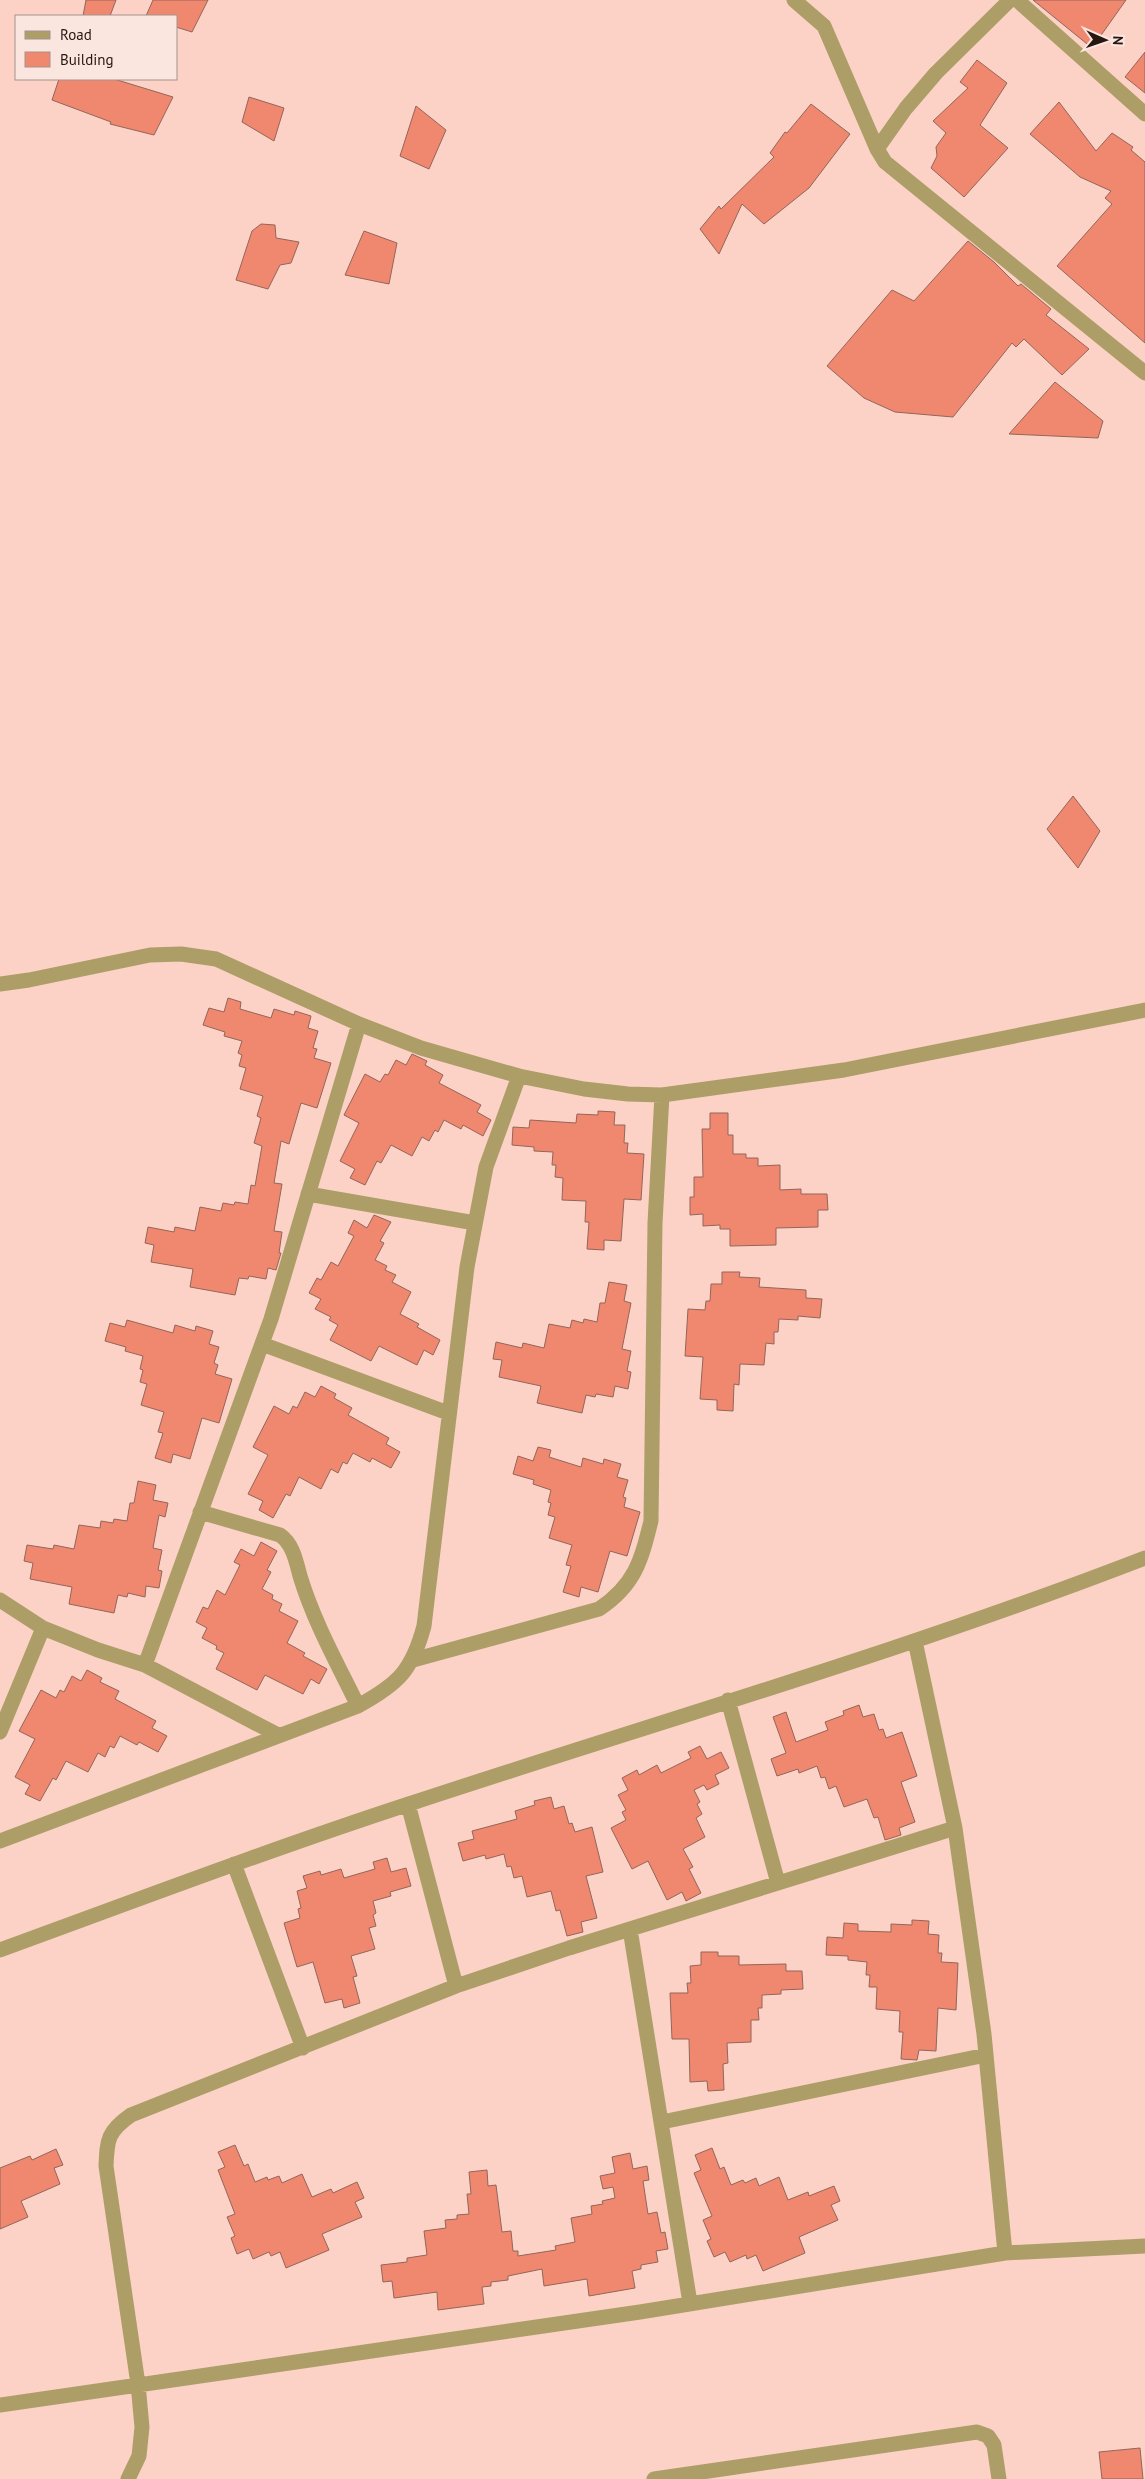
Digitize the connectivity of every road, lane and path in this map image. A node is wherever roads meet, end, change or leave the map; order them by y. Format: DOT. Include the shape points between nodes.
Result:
graph roads {
  1 [pos="794,0"];
  2 [pos="1010,0"];
  3 [pos="1017,0"];
  4 [pos="1145,114"];
  5 [pos="876,149"];
  6 [pos="1145,373"];
  7 [pos="0,984"];
  8 [pos="1145,1010"];
  9 [pos="359,1024"];
  10 [pos="519,1076"];
  11 [pos="662,1094"];
  12 [pos="308,1194"];
  13 [pos="476,1223"];
  14 [pos="262,1344"];
  15 [pos="448,1413"];
  16 [pos="200,1512"];
  17 [pos="1145,1558"];
  18 [pos="0,1600"];
  19 [pos="43,1628"];
  20 [pos="915,1642"];
  21 [pos="413,1660"];
  22 [pos="145,1665"];
  23 [pos="728,1700"];
  24 [pos="358,1706"];
  25 [pos="0,1732"];
  26 [pos="278,1735"];
  27 [pos="408,1804"];
  28 [pos="956,1828"];
  29 [pos="1,1839"];
  30 [pos="234,1864"];
  31 [pos="778,1883"];
  32 [pos="630,1929"];
  33 [pos="0,1950"];
  34 [pos="456,1986"];
  35 [pos="303,2048"];
  36 [pos="986,2055"];
  37 [pos="662,2122"];
  38 [pos="1145,2246"];
  39 [pos="1005,2253"];
  40 [pos="690,2303"];
  41 [pos="138,2384"];
  42 [pos="0,2405"];
  43 [pos="128,2479"];
  44 [pos="656,2479"];
  45 [pos="999,2479"];
  1 -- 5 [label="street" via="824,26"];
  2 -- 5 [label="street" via="936,73"];
  3 -- 4 [label="street"];
  5 -- 6 [label="street" via="885,162"];
  7 -- 9 [label="street" via="150,956 181,954 216,959"];
  8 -- 11 [label="street" via="844,1070"];
  9 -- 10 [label="street" via="421,1048"];
  9 -- 12 [label="street"];
  10 -- 11 [label="street" via="610,1092"];
  10 -- 13 [label="street" via="486,1167"];
  11 -- 21 [label="street" via="655,1222 651,1521 642,1558 629,1583 616,1598 599,1609"];
  12 -- 13 [label="street"];
  12 -- 14 [label="street"];
  13 -- 15 [label="street"];
  14 -- 15 [label="street"];
  14 -- 16 [label="street"];
  15 -- 21 [label="street" via="424,1626"];
  16 -- 22 [label="street"];
  16 -- 24 [label="street" via="285,1539 293,1552 310,1608"];
  17 -- 20 [label="street"];
  18 -- 19 [label="street"];
  19 -- 22 [label="street"];
  19 -- 25 [label="street"];
  20 -- 23 [label="street"];
  20 -- 28 [label="street"];
  21 -- 24 [label="street" via="399,1679"];
  22 -- 26 [label="street"];
  23 -- 27 [label="street"];
  23 -- 31 [label="street"];
  24 -- 26 [label="street"];
  26 -- 29 [label="street"];
  27 -- 30 [label="street"];
  27 -- 34 [label="street"];
  28 -- 31 [label="street"];
  28 -- 36 [label="street"];
  30 -- 33 [label="street"];
  30 -- 35 [label="street"];
  31 -- 32 [label="street"];
  32 -- 34 [label="street"];
  32 -- 37 [label="street"];
  34 -- 35 [label="street"];
  35 -- 41 [label="street" via="131,2115 116,2126 107,2141 106,2166"];
  36 -- 37 [label="street"];
  36 -- 39 [label="street"];
  37 -- 40 [label="street"];
  38 -- 39 [label="street"];
  39 -- 40 [label="street"];
  40 -- 41 [label="street"];
  41 -- 42 [label="street"];
  41 -- 43 [label="street" via="142,2427 139,2456"];
  44 -- 45 [label="street" via="977,2432 988,2436 994,2445"];
}
